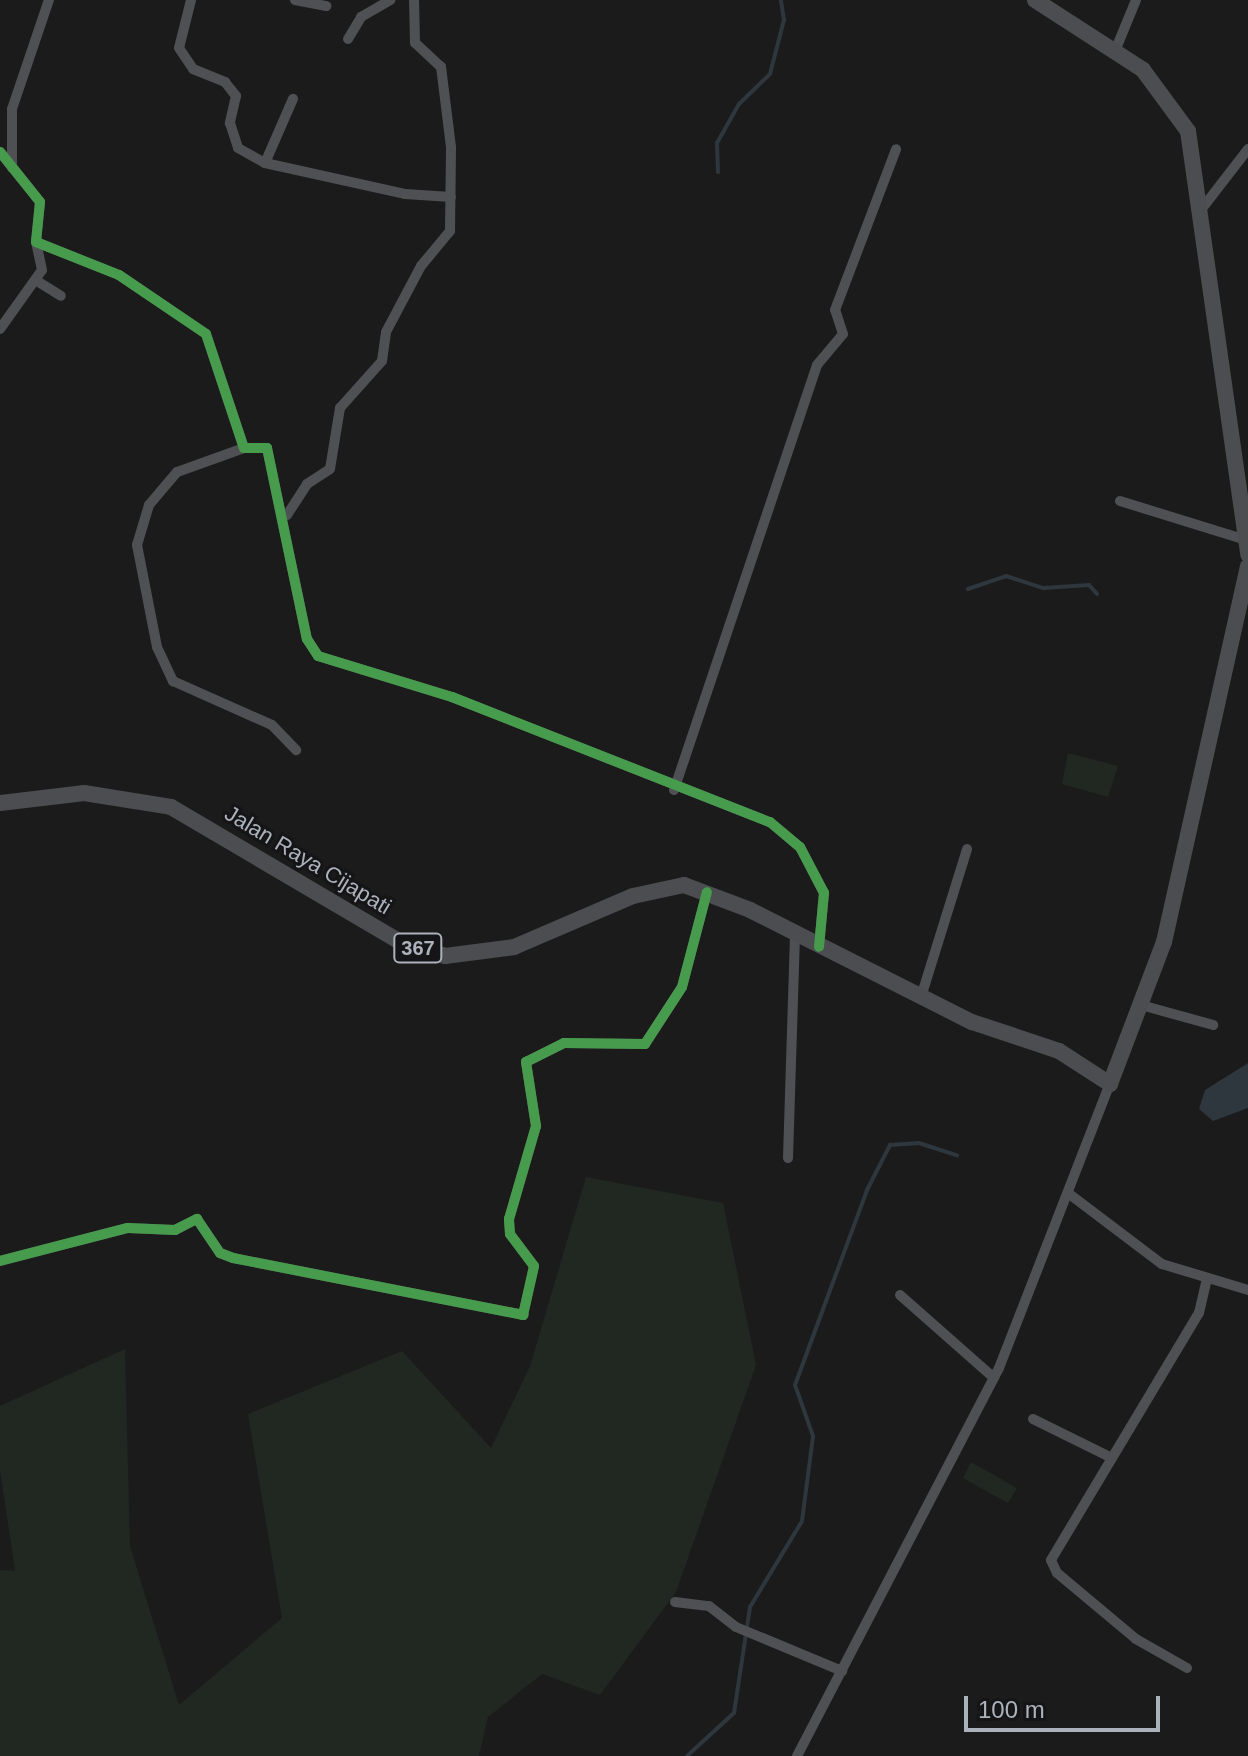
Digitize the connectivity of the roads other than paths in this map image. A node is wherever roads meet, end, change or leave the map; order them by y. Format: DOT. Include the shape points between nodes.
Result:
graph roads {
  1 [pos="49,0"];
  2 [pos="191,0"];
  3 [pos="295,0"];
  4 [pos="390,0"];
  5 [pos="414,0"];
  6 [pos="1035,0"];
  7 [pos="1136,0"];
  8 [pos="326,6"];
  9 [pos="348,39"];
  10 [pos="1115,51"];
  11 [pos="293,99"];
  12 [pos="896,149"];
  13 [pos="1248,149"];
  14 [pos="0,152"];
  15 [pos="265,163"];
  16 [pos="12,168"];
  17 [pos="451,197"];
  18 [pos="1204,206"];
  19 [pos="36,242"];
  20 [pos="37,281"];
  21 [pos="61,296"];
  22 [pos="0,329"];
  23 [pos="244,448"];
  24 [pos="1120,501"];
  25 [pos="287,515"];
  26 [pos="1247,548"];
  27 [pos="1248,566"];
  28 [pos="296,750"];
  29 [pos="674,790"];
  30 [pos="0,803"];
  31 [pos="967,849"];
  32 [pos="707,892"];
  33 [pos="795,935"];
  34 [pos="819,947"];
  35 [pos="923,989"];
  36 [pos="1141,1005"];
  37 [pos="1213,1025"];
  38 [pos="1110,1084"];
  39 [pos="788,1158"];
  40 [pos="1068,1193"];
  41 [pos="0,1261"];
  42 [pos="1206,1283"];
  43 [pos="1248,1290"];
  44 [pos="900,1295"];
  45 [pos="994,1378"];
  46 [pos="1033,1419"];
  47 [pos="1112,1458"];
  48 [pos="675,1602"];
  49 [pos="1187,1668"];
  50 [pos="842,1671"];
  51 [pos="797,1756"];
  1 -- 16 [label="street" via="12,109"];
  2 -- 15 [label="street" via="179,48 193,69 225,82 237,104 230,123 235,145"];
  3 -- 8 [label="street"];
  4 -- 9 [label="street" via="361,17"];
  5 -- 17 [label="street" via="415,43 441,67"];
  6 -- 10 [label="main road"];
  7 -- 10 [label="street"];
  10 -- 18 [label="main road" via="1143,70 1182,116"];
  11 -- 15 [label="street"];
  12 -- 29 [label="street" via="835,310 843,334 817,365"];
  13 -- 18 [label="street"];
  14 -- 16 [label="street"];
  15 -- 17 [label="street" via="405,194"];
  16 -- 19 [label="street" via="40,202"];
  17 -- 25 [label="street" via="450,231 421,266 386,332 382,361 340,408 330,469 307,484"];
  18 -- 26 [label="main road"];
  19 -- 20 [label="street" via="44,260"];
  19 -- 23 [label="street" via="119,275 202,331"];
  20 -- 21 [label="street"];
  20 -- 22 [label="street"];
  23 -- 25 [label="street" via="266,445 277,506"];
  23 -- 28 [label="street" via="177,472 149,505 137,545 157,647 173,681 272,725"];
  24 -- 26 [label="street"];
  25 -- 29 [label="street" via="307,639 325,662 452,697"];
  27 -- 36 [label="main road" via="1237,638 1164,942"];
  29 -- 34 [label="street" via="788,833 824,893"];
  30 -- 32 [label="main road, Jalan Raya Cijapati / 367" via="84,793 171,807 397,940 445,956 514,947 661,887"];
  31 -- 35 [label="street"];
  32 -- 33 [label="main road, Jalan Raya Cijapati / 367"];
  32 -- 41 [label="street" via="682,987 645,1044 564,1043 526,1062 535,1137 509,1219 510,1234 534,1266 523,1315 233,1258 220,1253 197,1219 175,1230 128,1228"];
  33 -- 34 [label="main road, Jalan Raya Cijapati / 367"];
  33 -- 39 [label="street"];
  34 -- 35 [label="main road, Jalan Raya Cijapati / 367" via="878,979"];
  35 -- 38 [label="main road, Jalan Raya Cijapati / 367" via="1045,1045"];
  36 -- 37 [label="street"];
  36 -- 38 [label="main road"];
  38 -- 40 [label="street"];
  40 -- 42 [label="street" via="1151,1257"];
  40 -- 45 [label="street"];
  42 -- 43 [label="street"];
  42 -- 47 [label="street" via="1199,1313"];
  44 -- 45 [label="street"];
  45 -- 50 [label="street"];
  46 -- 47 [label="street"];
  47 -- 49 [label="street" via="1054,1547 1052,1566 1136,1639"];
  48 -- 50 [label="street" via="709,1606 736,1627"];
  50 -- 51 [label="street"];
}
